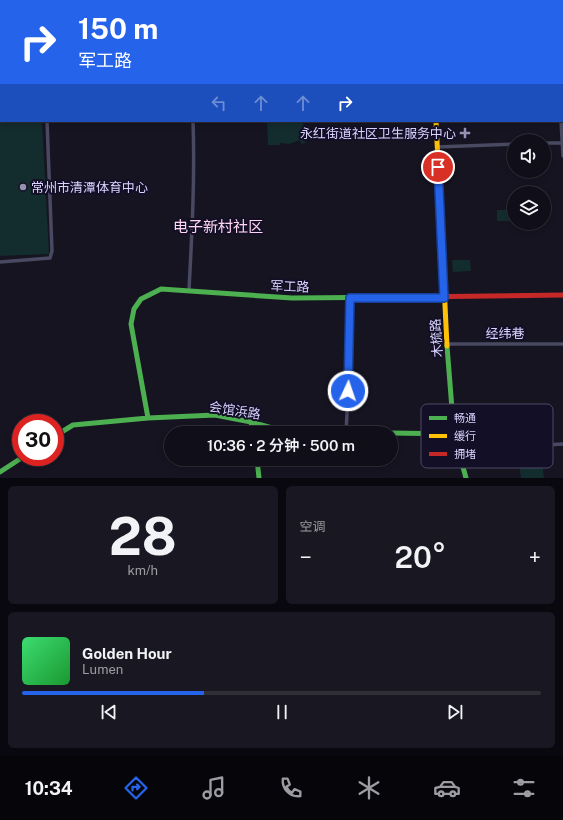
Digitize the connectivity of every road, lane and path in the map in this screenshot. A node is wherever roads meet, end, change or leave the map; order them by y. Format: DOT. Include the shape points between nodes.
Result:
graph roads {
  1 [pos="47,122"];
  2 [pos="193,122"];
  3 [pos="436,122"];
  4 [pos="561,122"];
  5 [pos="551,143"];
  6 [pos="562,143"];
  7 [pos="507,144"];
  8 [pos="437,147"];
  9 [pos="563,156"];
  10 [pos="0,262"];
  11 [pos="189,290"];
  12 [pos="563,295"];
  13 [pos="350,298"];
  14 [pos="444,298"];
  15 [pos="447,344"];
  16 [pos="563,344"];
  17 [pos="452,404"];
  18 [pos="148,418"];
  19 [pos="251,422"];
  20 [pos="252,426"];
  21 [pos="265,426"];
  22 [pos="346,426"];
  23 [pos="64,430"];
  24 [pos="398,433"];
  25 [pos="421,433"];
  26 [pos="553,444"];
  27 [pos="563,444"];
  28 [pos="12,464"];
  29 [pos="258,466"];
  30 [pos="463,468"];
  31 [pos="466,468"];
  32 [pos="0,472"];
  33 [pos="259,478"];
  34 [pos="466,478"];
  35 [pos="469,478"];
  1 -- 10 [label="street" via="52,251 50,258"];
  2 -- 11 [label="street" via="193,225"];
  3 -- 8 [label="street, 木梳路"];
  4 -- 6 [label="street"];
  5 -- 6 [label="street"];
  6 -- 9 [label="street"];
  7 -- 8 [label="street"];
  8 -- 14 [label="street, 木梳路"];
  11 -- 13 [label="street, 军工路" via="292,298"];
  11 -- 18 [label="street, 军工路" via="161,289 141,299 134,309 131,324"];
  12 -- 14 [label="street, 军工路"];
  13 -- 14 [label="street, 军工路"];
  13 -- 22 [label="street" via="350,378"];
  14 -- 15 [label="street, 木梳路"];
  15 -- 16 [label="street, 经纬巷"];
  15 -- 17 [label="street, 木梳路"];
  18 -- 19 [label="street, 会馆浜路" via="214,415"];
  18 -- 23 [label="street, 会馆浜路" via="73,425"];
  19 -- 20 [label="street"];
  19 -- 21 [label="street, 会馆浜路"];
  24 -- 25 [label="street, 会馆浜路"];
  26 -- 27 [label="street, 会馆浜路"];
  28 -- 32 [label="street"];
  29 -- 33 [label="street"];
  30 -- 34 [label="street, 木梳路"];
  31 -- 35 [label="street, 木梳路"];
}
